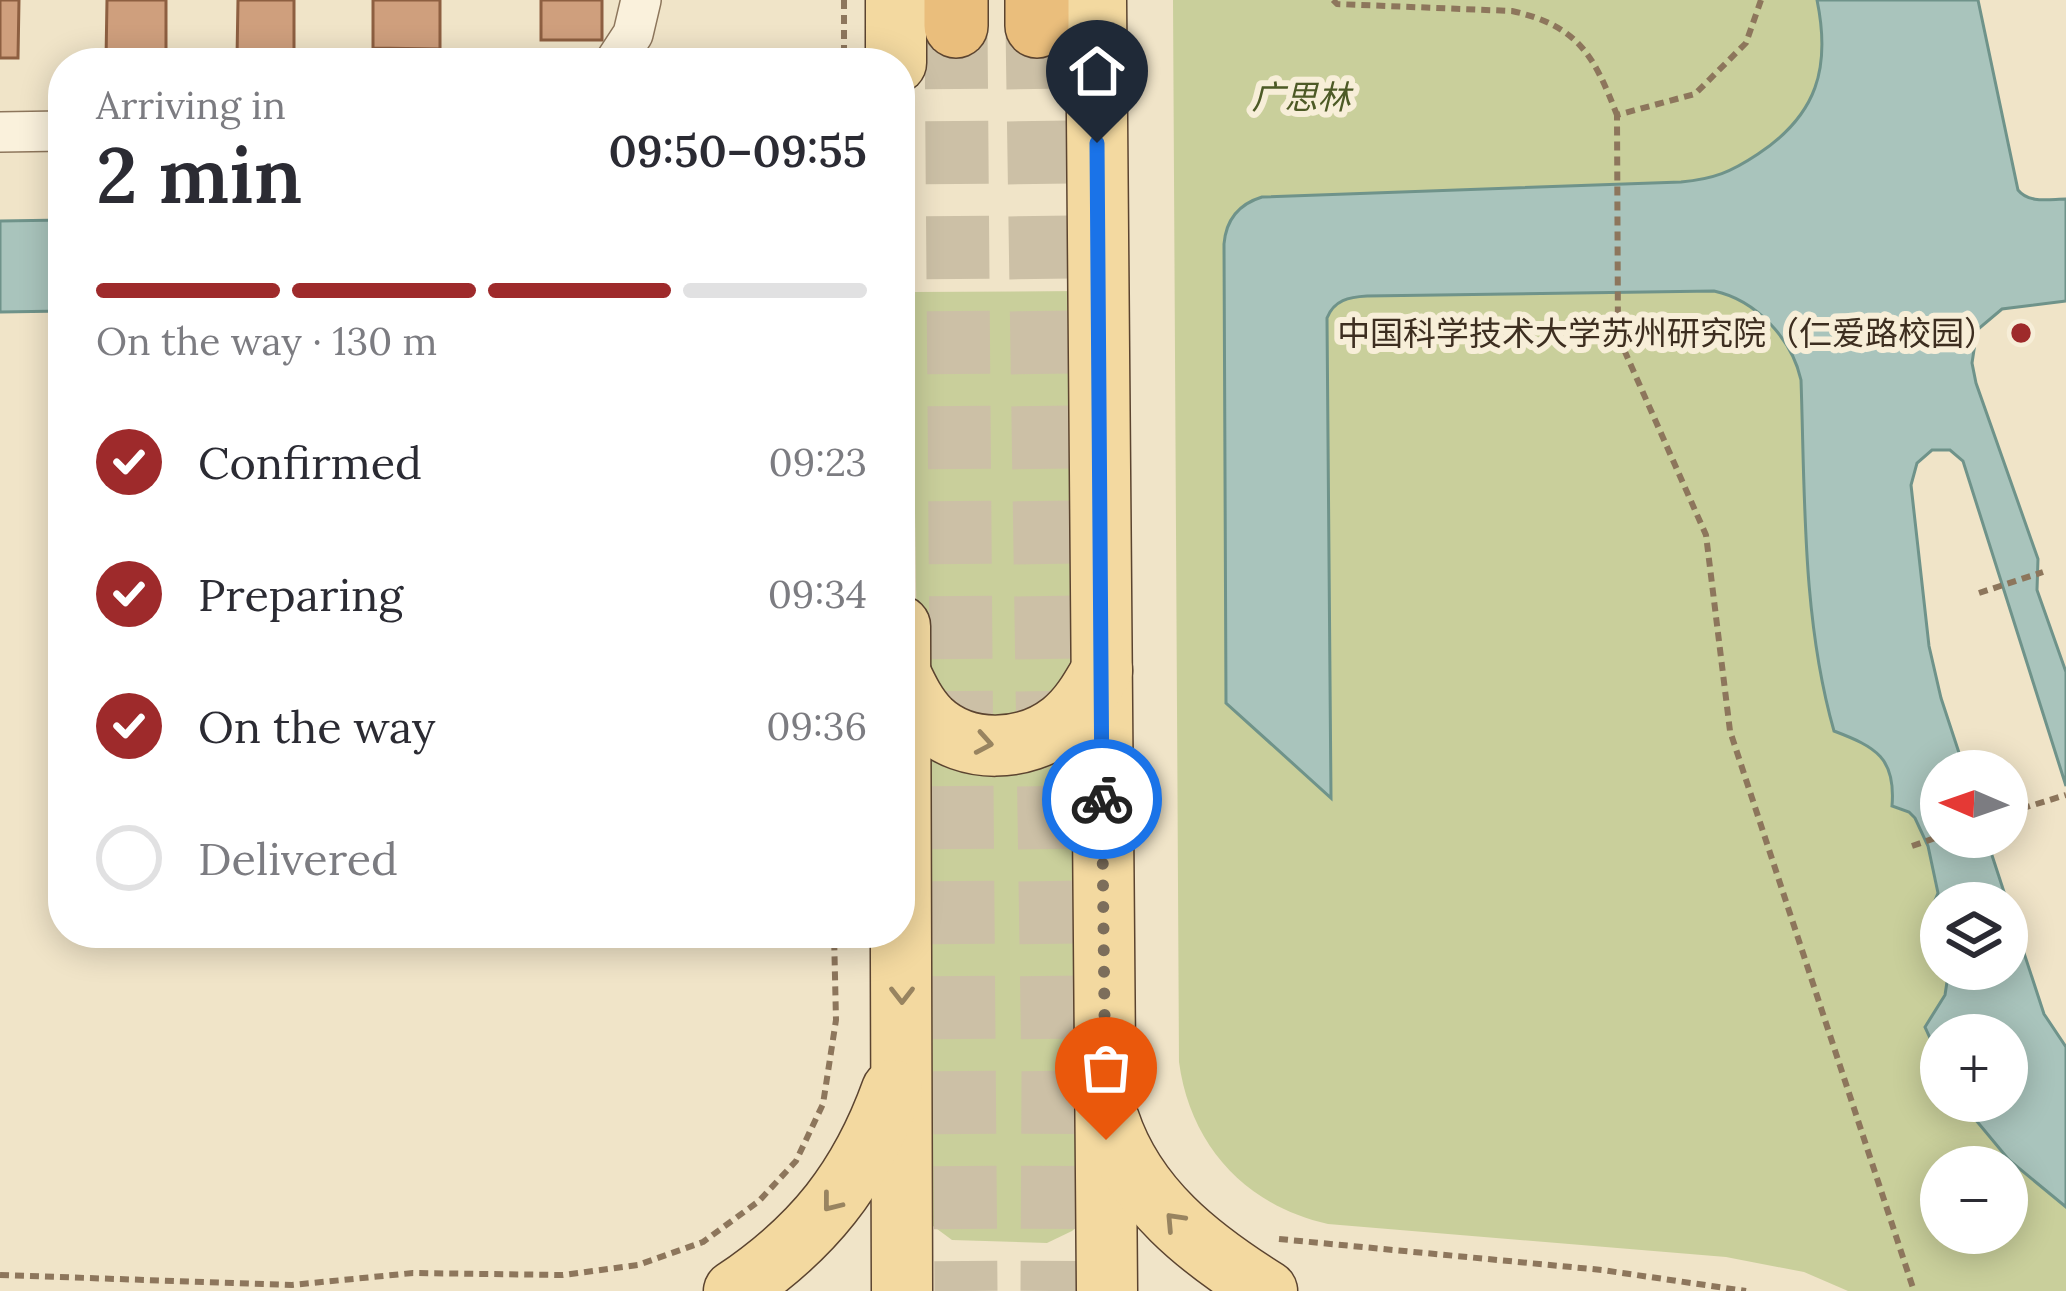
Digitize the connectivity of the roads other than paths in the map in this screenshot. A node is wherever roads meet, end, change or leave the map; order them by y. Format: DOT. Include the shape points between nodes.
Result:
graph roads {
  1 [pos="641,0"];
  2 [pos="896,0"];
  3 [pos="1096,0"];
  4 [pos="624,48"];
  5 [pos="896,48"];
  6 [pos="48,131"];
  7 [pos="0,132"];
  8 [pos="1102,670"];
  9 [pos="915,702"];
  10 [pos="902,948"];
  11 [pos="903,1062"];
  12 [pos="1105,1103"];
  13 [pos="1268,1264"];
  14 [pos="734,1291"];
  15 [pos="902,1291"];
  16 [pos="1107,1291"];
  1 -- 4 [label="street"];
  2 -- 5 [label="main road"];
  3 -- 8 [label="main road"];
  6 -- 7 [label="street"];
  9 -- 8 [label="main road, one-way" via="958,737 1010,746 1065,721"];
  8 -- 12 [label="main road"];
  10 -- 11 [label="main road, one-way"];
  11 -- 14 [label="main road, one-way" via="840,1192 801,1240"];
  11 -- 15 [label="main road"];
  13 -- 12 [label="main road, one-way" via="1202,1248 1175,1225 1122,1152"];
  12 -- 16 [label="main road"];
}
